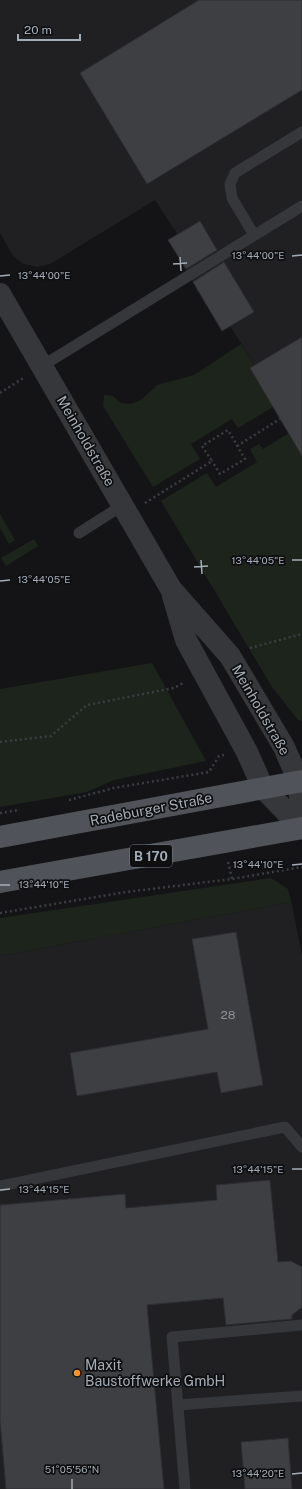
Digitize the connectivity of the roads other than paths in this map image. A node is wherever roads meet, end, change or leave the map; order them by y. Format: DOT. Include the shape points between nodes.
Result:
graph roads {
  1 [pos="302,132"];
  2 [pos="302,206"];
  3 [pos="254,235"];
  4 [pos="0,294"];
  5 [pos="42,366"];
  6 [pos="125,509"];
  7 [pos="79,533"];
  8 [pos="171,589"];
  9 [pos="301,781"];
  10 [pos="263,788"];
  11 [pos="302,828"];
  12 [pos="0,837"];
  13 [pos="0,882"];
  14 [pos="302,1147"];
  15 [pos="0,1186"];
  16 [pos="302,1325"];
  17 [pos="302,1396"];
  18 [pos="178,1405"];
  19 [pos="185,1489"];
  1 -- 3 [label="lane" via="235,174 230,184 232,198"];
  2 -- 3 [label="lane"];
  3 -- 5 [label="lane"];
  4 -- 5 [label="street, Meinholdstraße"];
  5 -- 6 [label="street, Meinholdstraße"];
  6 -- 7 [label="lane"];
  6 -- 8 [label="street, Meinholdstraße"];
  8 -- 9 [label="street, Meinholdstraße" via="230,656 284,747"];
  8 -- 10 [label="street, Meinholdstraße" via="186,640 247,752"];
  9 -- 10 [label="main road, Radeburger Straße"];
  9 -- 11 [label="street, Meinholdstraße"];
  10 -- 11 [label="street, Meinholdstraße"];
  10 -- 12 [label="main road, Radeburger Straße"];
  11 -- 13 [label="main road, B 170"];
  14 -- 15 [label="lane" via="285,1128"];
  16 -- 18 [label="lane" via="172,1337"];
  17 -- 18 [label="lane"];
  18 -- 19 [label="lane"];
}
